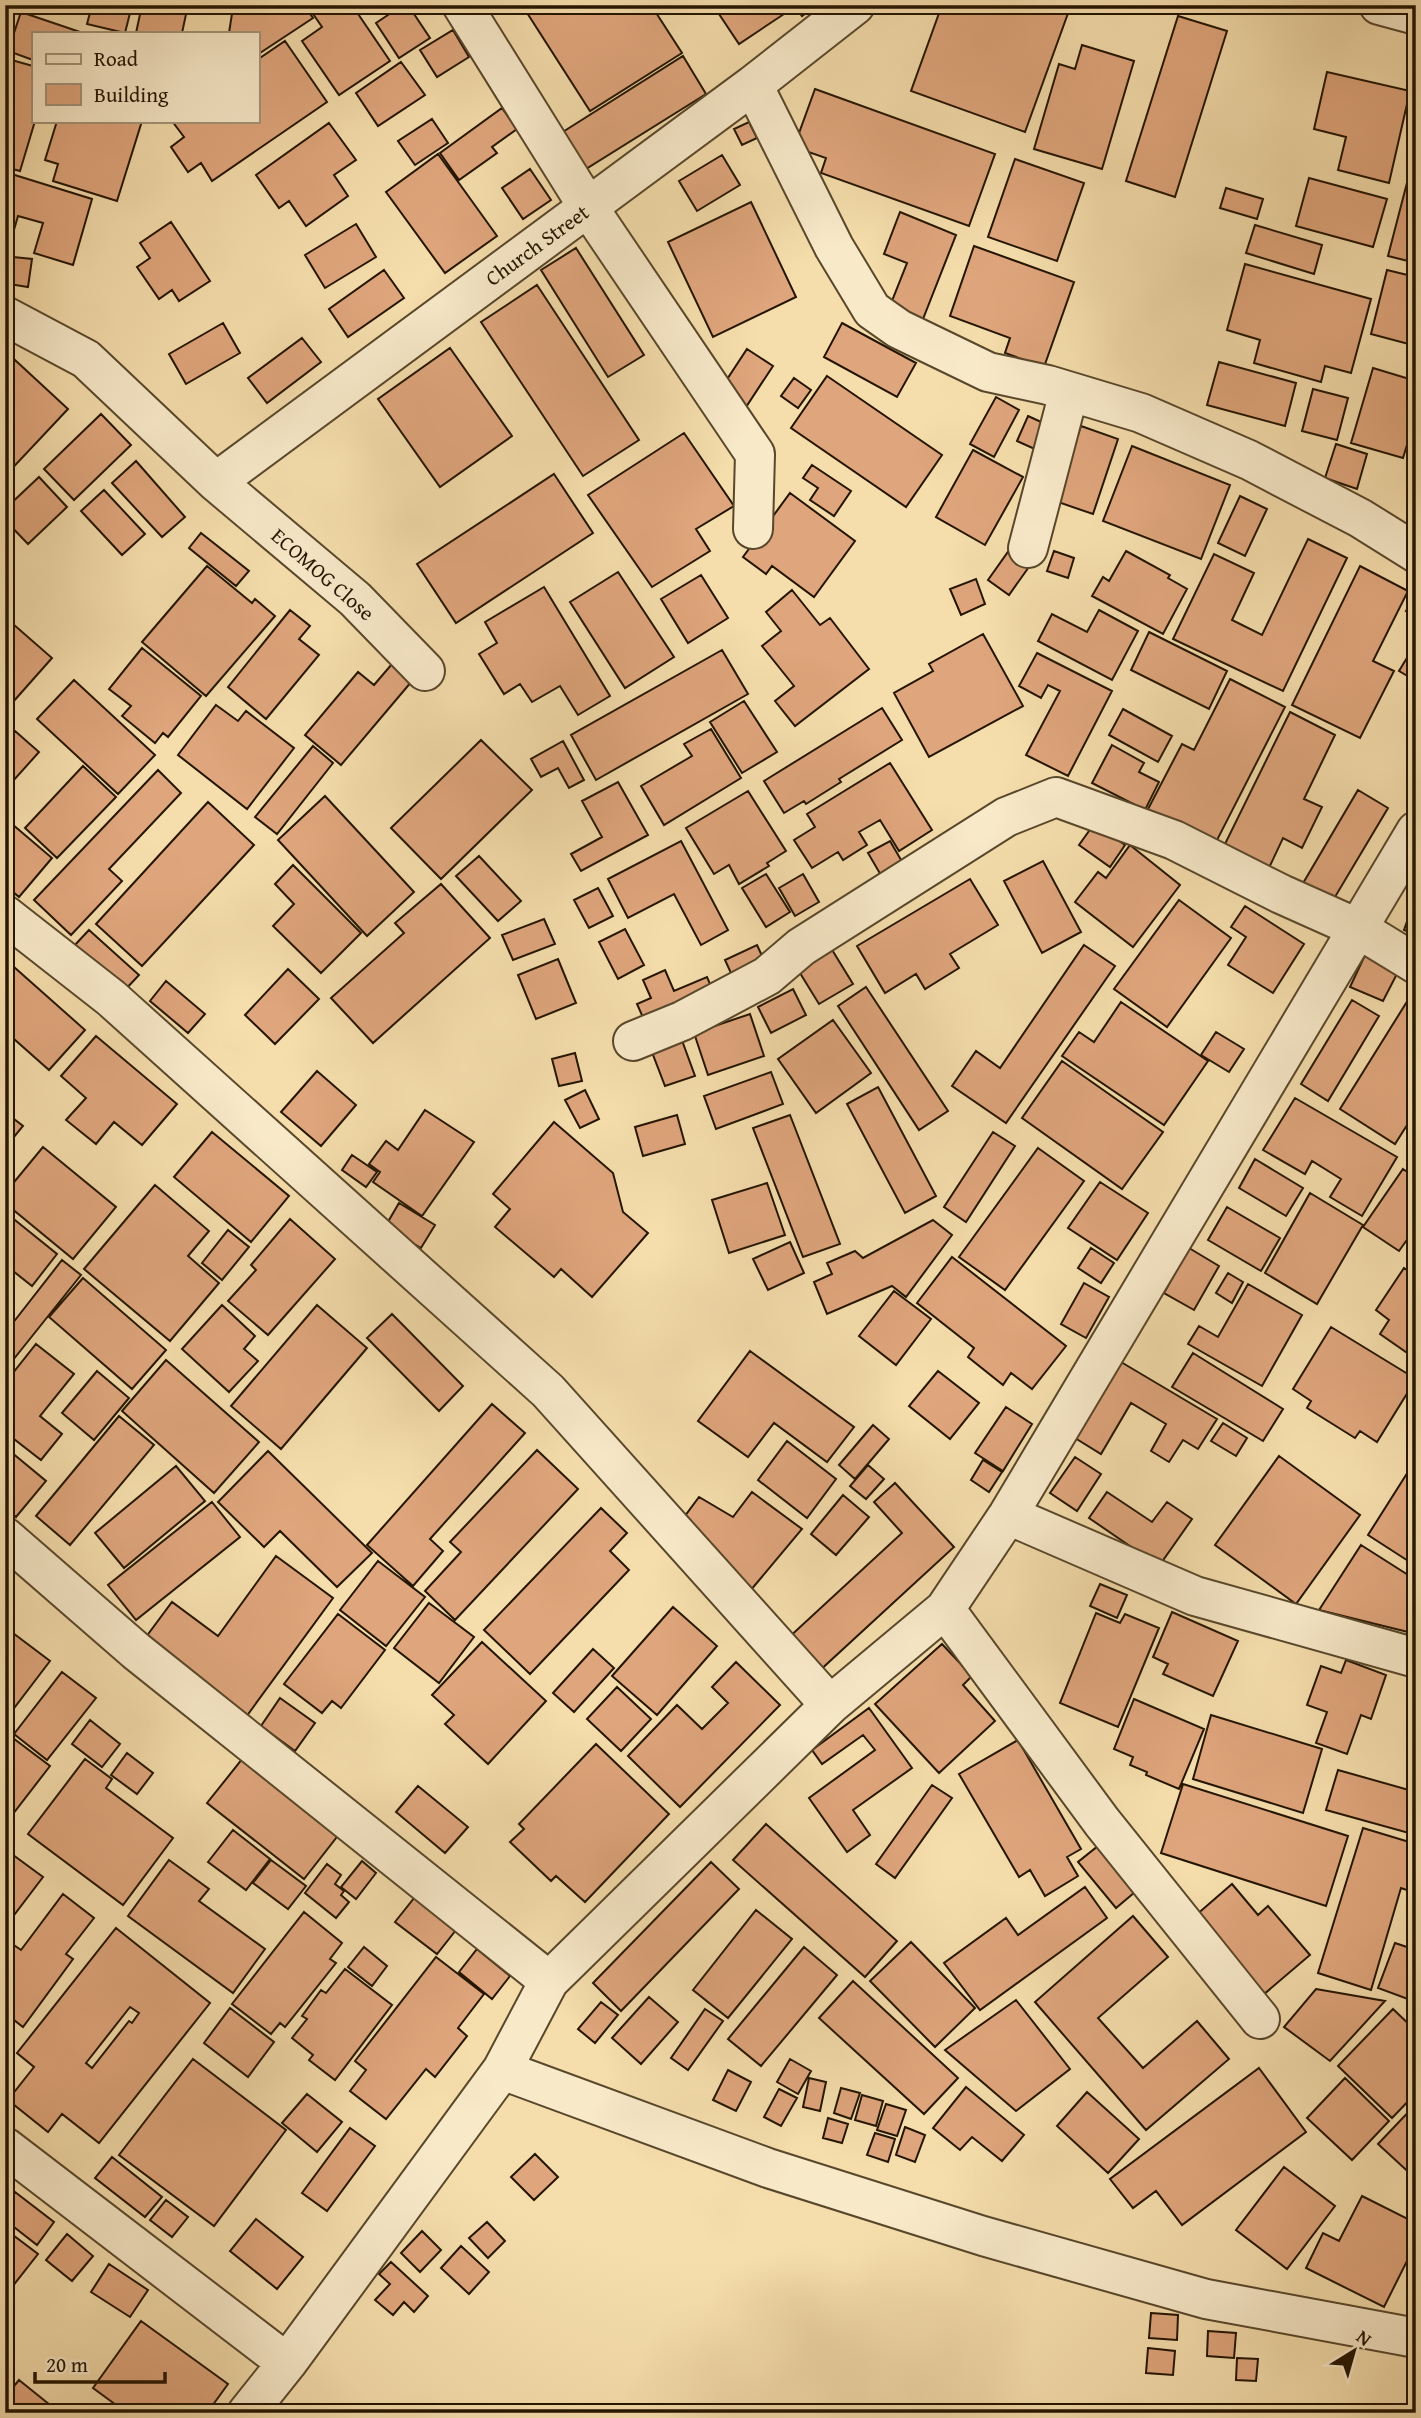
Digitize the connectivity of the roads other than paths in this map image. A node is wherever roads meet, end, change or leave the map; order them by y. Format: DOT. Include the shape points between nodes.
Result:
graph roads {
  1 [pos="462,5"];
  2 [pos="855,5"];
  3 [pos="1379,5"];
  4 [pos="1416,15"];
  5 [pos="753,85"];
  6 [pos="588,207"];
  7 [pos="5,316"];
  8 [pos="1069,391"];
  9 [pos="216,482"];
  10 [pos="753,529"];
  11 [pos="1028,548"];
  12 [pos="1416,552"];
  13 [pos="425,671"];
  14 [pos="1416,831"];
  15 [pos="5,915"];
  16 [pos="1357,928"];
  17 [pos="1416,964"];
  18 [pos="633,1041"];
  19 [pos="1008,1515"];
  20 [pos="5,1536"];
  21 [pos="945,1609"];
  22 [pos="1416,1658"];
  23 [pos="830,1705"];
  24 [pos="549,1981"];
  25 [pos="1260,2019"];
  26 [pos="502,2070"];
  27 [pos="5,2147"];
  28 [pos="1416,2338"];
  29 [pos="287,2363"];
  30 [pos="247,2413"];
  1 -- 6 [label="street"];
  2 -- 5 [label="street, Church Street"];
  3 -- 4 [label="street"];
  5 -- 6 [label="street, Church Street"];
  5 -- 8 [label="street" via="834,247 872,310 899,329 988,372"];
  6 -- 9 [label="street, Church Street"];
  6 -- 10 [label="street" via="755,454"];
  7 -- 9 [label="street, ECOMOG Close" via="86,359"];
  8 -- 11 [label="street"];
  8 -- 12 [label="street" via="1141,413 1249,460"];
  9 -- 13 [label="street, ECOMOG Close" via="355,599"];
  14 -- 16 [label="street"];
  15 -- 23 [label="street" via="111,998 548,1391"];
  16 -- 17 [label="street"];
  16 -- 18 [label="street" via="1174,840 1056,797 1006,817 801,947 767,976"];
  16 -- 19 [label="street"];
  19 -- 21 [label="street"];
  19 -- 22 [label="street" via="1195,1596"];
  20 -- 24 [label="street" via="136,1651"];
  21 -- 23 [label="street"];
  21 -- 25 [label="street" via="1102,1822"];
  23 -- 24 [label="street"];
  24 -- 26 [label="street"];
  26 -- 28 [label="street" via="768,2168 982,2236 1206,2298"];
  26 -- 29 [label="street"];
  27 -- 29 [label="street"];
  29 -- 30 [label="street"];
}
